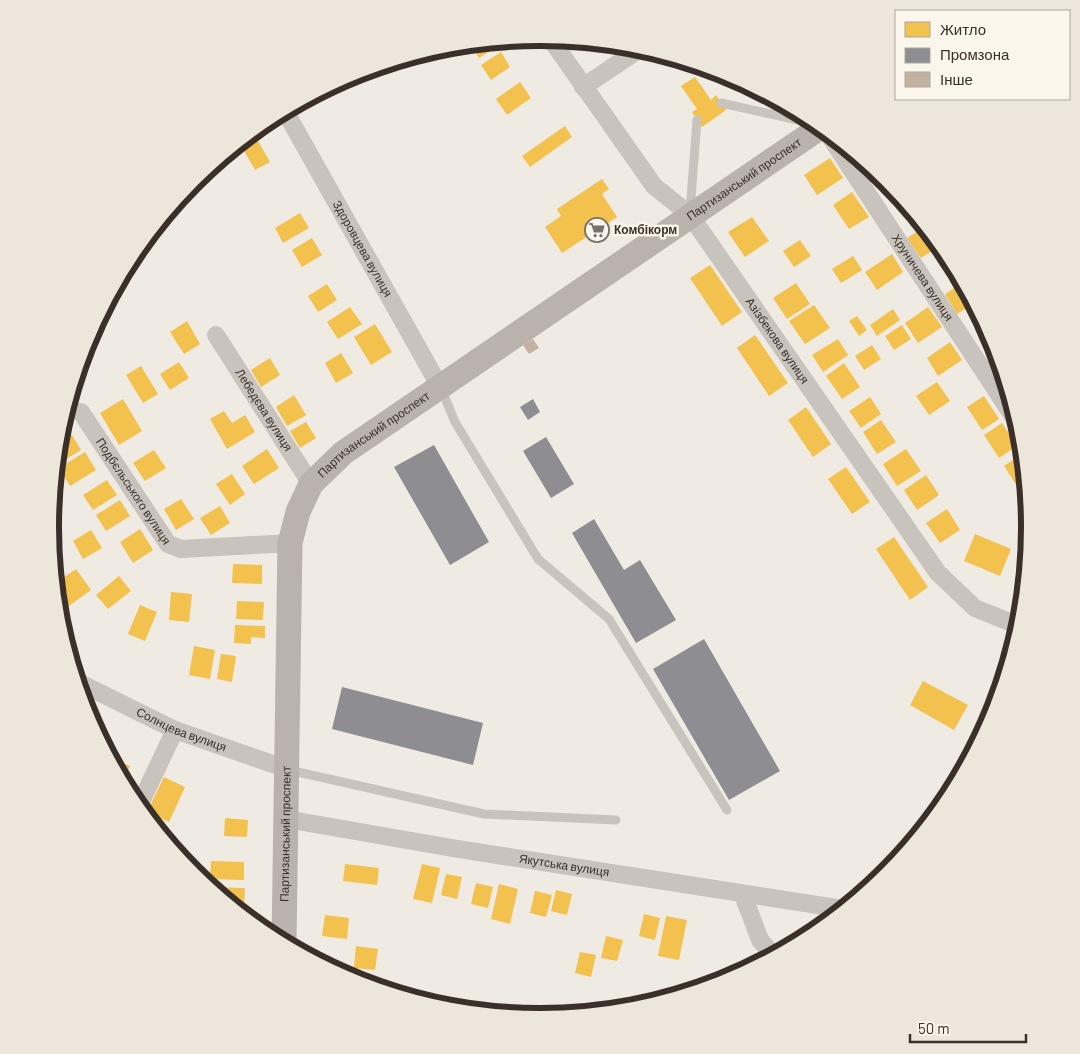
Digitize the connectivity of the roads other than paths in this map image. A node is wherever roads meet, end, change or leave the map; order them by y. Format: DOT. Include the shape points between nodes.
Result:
graph roads {
  1 [pos="556,47"];
  2 [pos="631,54"];
  3 [pos="583,87"];
  4 [pos="721,103"];
  5 [pos="288,118"];
  6 [pos="697,120"];
  7 [pos="796,120"];
  8 [pos="813,131"];
  9 [pos="840,152"];
  10 [pos="690,215"];
  11 [pos="216,335"];
  12 [pos="440,386"];
  13 [pos="1004,401"];
  14 [pos="81,412"];
  15 [pos="311,484"];
  16 [pos="290,543"];
  17 [pos="1011,623"];
  18 [pos="87,686"];
  19 [pos="175,730"];
  20 [pos="287,769"];
  21 [pos="143,798"];
  22 [pos="727,810"];
  23 [pos="286,819"];
  24 [pos="616,820"];
  25 [pos="743,894"];
  26 [pos="834,908"];
  27 [pos="284,934"];
  28 [pos="769,949"];
  1 -- 3 [label="street, Азізбекова вулиця"];
  2 -- 3 [label="street"];
  3 -- 10 [label="street, Азізбекова вулиця" via="654,186"];
  4 -- 7 [label="lane"];
  5 -- 12 [label="street, Здоровцева вулиця"];
  6 -- 10 [label="lane"];
  8 -- 10 [label="street, Партизанський проспект"];
  9 -- 13 [label="street, Хруничева вулиця"];
  10 -- 12 [label="street, Партизанський проспект"];
  10 -- 17 [label="street, Азізбекова вулиця" via="938,573 974,608"];
  11 -- 15 [label="street, Лебедєва вулиця"];
  12 -- 15 [label="street, Партизанський проспект" via="343,453"];
  12 -- 22 [label="lane" via="455,422 538,559 609,619"];
  14 -- 16 [label="street, Подбєльського вулиця" via="168,544 181,549"];
  15 -- 16 [label="street, Партизанський проспект" via="298,512"];
  16 -- 20 [label="street, Партизанський проспект"];
  18 -- 19 [label="street, Солнцева вулиця"];
  19 -- 20 [label="street, Солнцева вулиця"];
  19 -- 21 [label="street"];
  20 -- 23 [label="street, Партизанський проспект"];
  20 -- 24 [label="lane" via="484,814"];
  23 -- 25 [label="street, Якутська вулиця"];
  23 -- 27 [label="street, Партизанський проспект"];
  25 -- 26 [label="street, Якутська вулиця"];
  25 -- 28 [label="street" via="760,940"];
}
